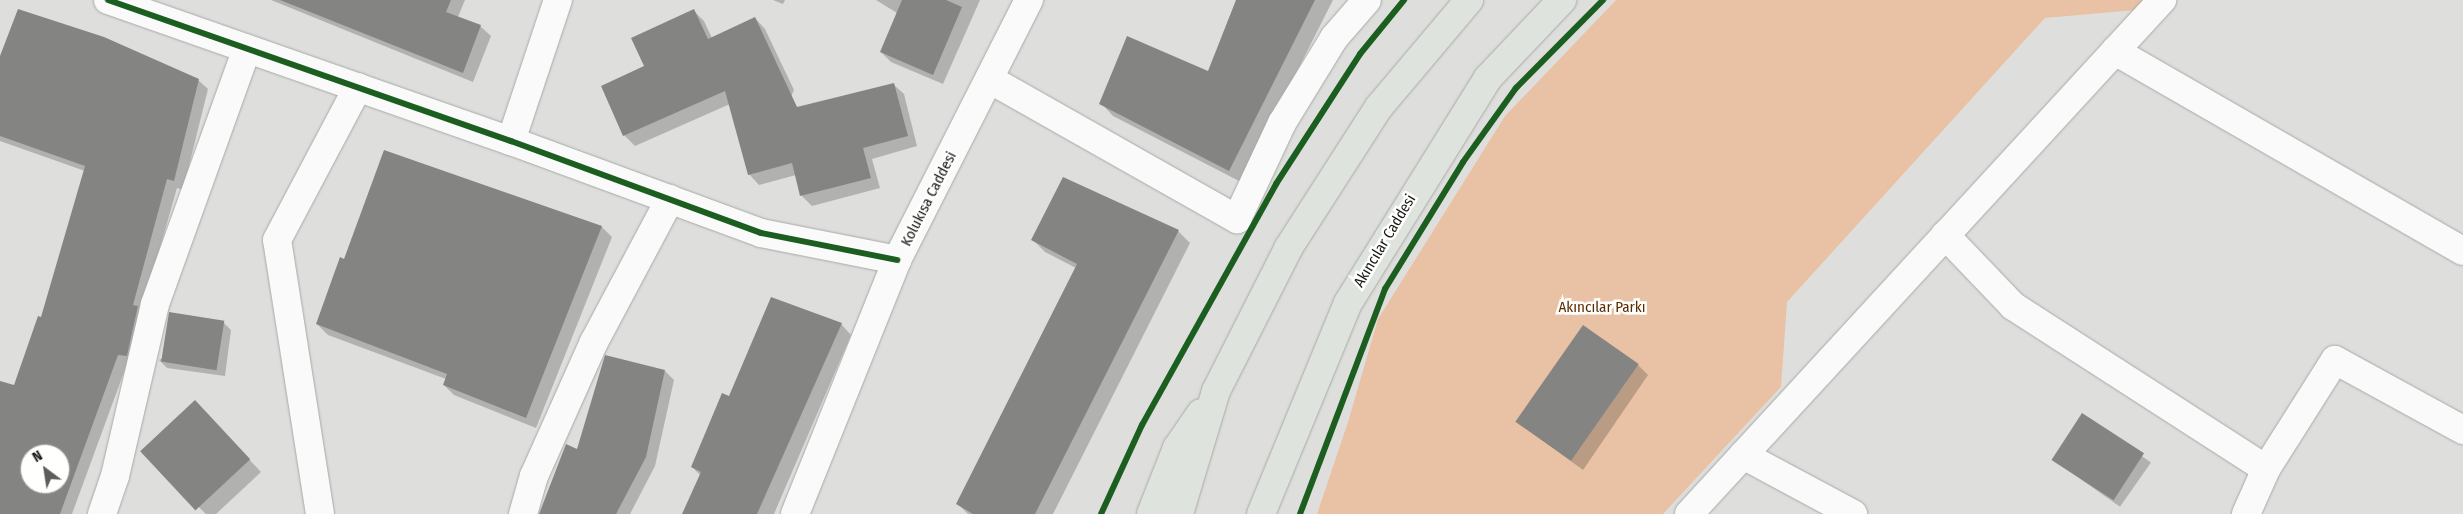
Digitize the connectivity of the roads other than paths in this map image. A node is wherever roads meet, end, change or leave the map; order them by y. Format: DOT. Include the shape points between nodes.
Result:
graph roads {
  1 [pos="108,0"];
  2 [pos="558,0"];
  3 [pos="1029,0"];
  4 [pos="1367,0"];
  5 [pos="1469,0"];
  6 [pos="1562,0"];
  7 [pos="2162,0"];
  8 [pos="246,48"];
  9 [pos="2115,51"];
  10 [pos="991,80"];
  11 [pos="358,87"];
  12 [pos="511,141"];
  13 [pos="670,199"];
  14 [pos="1945,236"];
  15 [pos="2463,251"];
  16 [pos="897,260"];
  17 [pos="1216,391"];
  18 [pos="2463,430"];
  19 [pos="1744,455"];
  20 [pos="1280,466"];
  21 [pos="2266,469"];
  22 [pos="102,514"];
  23 [pos="320,514"];
  24 [pos="523,514"];
  25 [pos="795,514"];
  26 [pos="1151,514"];
  27 [pos="1179,514"];
  28 [pos="1262,514"];
  29 [pos="1274,514"];
  30 [pos="1689,514"];
  31 [pos="1852,514"];
  32 [pos="2246,514"];
  1 -- 8 [label="street"];
  2 -- 12 [label="street"];
  3 -- 10 [label="street, Kolukısa Caddesi"];
  4 -- 10 [label="street" via="1334,38 1282,123 1237,219"];
  5 -- 17 [label="main road" via="1374,115 1289,247"];
  6 -- 20 [label="main road, Akıncılar Caddesi" via="1488,78 1407,206 1348,304"];
  7 -- 9 [label="street"];
  8 -- 11 [label="street"];
  8 -- 22 [label="street" via="155,304 115,476"];
  9 -- 14 [label="street"];
  9 -- 15 [label="street"];
  10 -- 16 [label="street, Kolukısa Caddesi"];
  11 -- 12 [label="street"];
  11 -- 23 [label="street" via="277,240"];
  12 -- 13 [label="street"];
  13 -- 16 [label="street" via="761,232"];
  13 -- 24 [label="street" via="594,342 534,476"];
  14 -- 19 [label="street"];
  14 -- 21 [label="street" via="2013,306"];
  16 -- 25 [label="street, Kolukısa Caddesi"];
  17 -- 26 [label="main road" via="1177,448"];
  17 -- 27 [label="main road"];
  18 -- 21 [label="street" via="2334,360"];
  19 -- 30 [label="street"];
  19 -- 31 [label="street"];
  20 -- 28 [label="main road, Akıncılar Caddesi"];
  20 -- 29 [label="main road"];
  21 -- 32 [label="street"];
}
